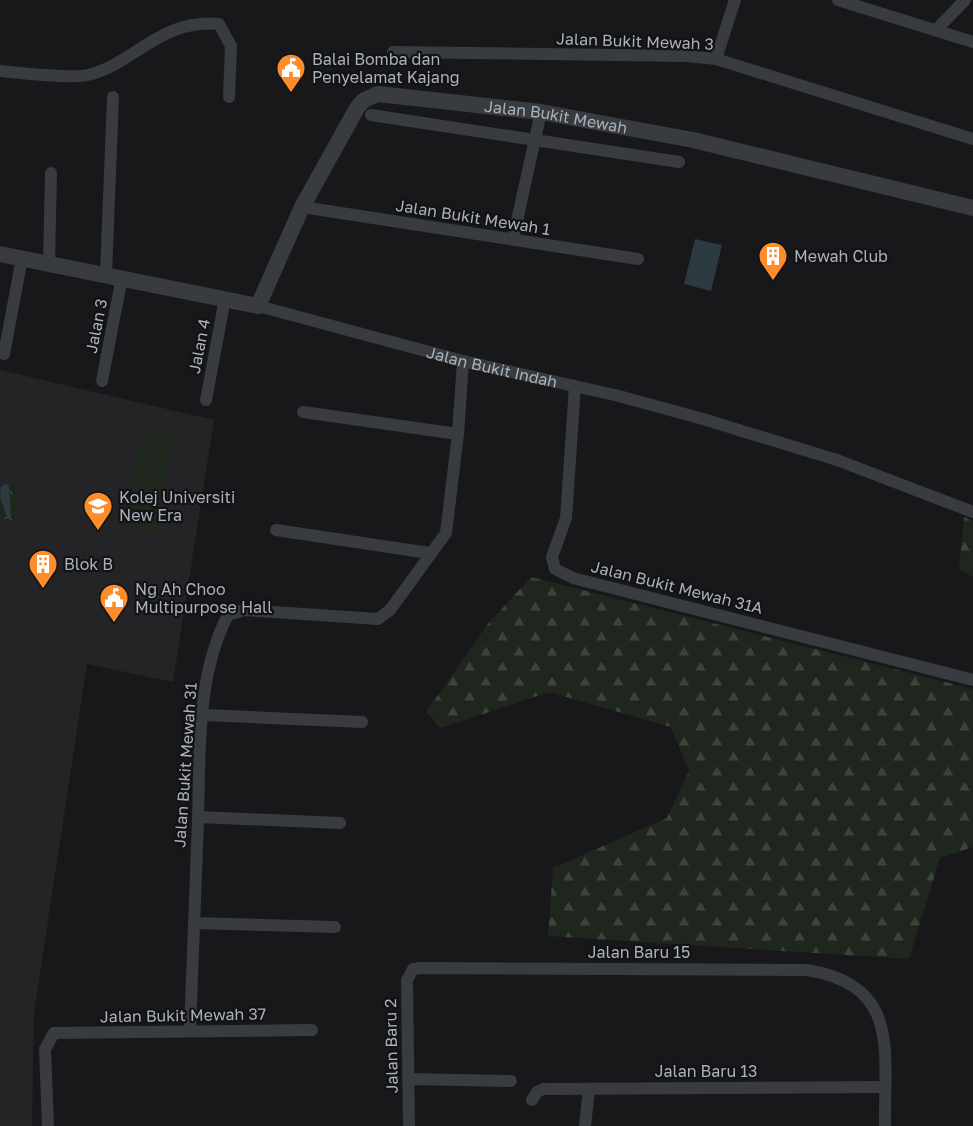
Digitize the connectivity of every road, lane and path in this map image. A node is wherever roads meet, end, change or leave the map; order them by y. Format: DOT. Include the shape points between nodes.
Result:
graph roads {
  1 [pos="735,0"];
  2 [pos="965,0"];
  3 [pos="846,1"];
  4 [pos="936,30"];
  5 [pos="973,42"];
  6 [pos="393,52"];
  7 [pos="716,59"];
  8 [pos="0,71"];
  9 [pos="113,97"];
  10 [pos="229,97"];
  11 [pos="541,111"];
  12 [pos="371,115"];
  13 [pos="973,138"];
  14 [pos="535,140"];
  15 [pos="679,162"];
  16 [pos="51,173"];
  17 [pos="302,207"];
  18 [pos="973,208"];
  19 [pos="513,239"];
  20 [pos="0,254"];
  21 [pos="22,258"];
  22 [pos="638,259"];
  23 [pos="49,264"];
  24 [pos="114,276"];
  25 [pos="225,299"];
  26 [pos="258,306"];
  27 [pos="4,354"];
  28 [pos="463,361"];
  29 [pos="102,381"];
  30 [pos="575,386"];
  31 [pos="206,400"];
  32 [pos="303,412"];
  33 [pos="458,434"];
  34 [pos="973,513"];
  35 [pos="276,530"];
  36 [pos="429,553"];
  37 [pos="973,680"];
  38 [pos="204,715"];
  39 [pos="362,722"];
  40 [pos="198,818"];
  41 [pos="340,823"];
  42 [pos="194,923"];
  43 [pos="335,927"];
  44 [pos="413,969"];
  45 [pos="190,1030"];
  46 [pos="312,1030"];
  47 [pos="408,1079"];
  48 [pos="511,1081"];
  49 [pos="884,1087"];
  50 [pos="589,1089"];
  51 [pos="532,1100"];
  52 [pos="48,1126"];
  53 [pos="409,1126"];
  54 [pos="585,1126"];
  55 [pos="885,1126"];
  1 -- 7 [label="street"];
  2 -- 4 [label="street"];
  3 -- 4 [label="street"];
  4 -- 5 [label="street"];
  6 -- 7 [label="street, Jalan Bukit Mewah 3"];
  7 -- 13 [label="street, Jalan Bukit Mewah 3"];
  8 -- 10 [label="street" via="87,75 157,37 201,23 219,24 231,46"];
  9 -- 24 [label="street, Jalan 3"];
  11 -- 14 [label="street"];
  11 -- 17 [label="street, Jalan Bukit Mewah" via="378,94 357,108"];
  11 -- 18 [label="street, Jalan Bukit Mewah" via="693,140"];
  12 -- 14 [label="street"];
  14 -- 15 [label="street"];
  14 -- 19 [label="street"];
  16 -- 23 [label="street"];
  17 -- 19 [label="street, Jalan Bukit Mewah 1"];
  17 -- 26 [label="street, Jalan Bukit Mewah"];
  19 -- 22 [label="street, Jalan Bukit Mewah 1"];
  20 -- 21 [label="street, Jalan Bukit Indah"];
  21 -- 23 [label="street, Jalan Bukit Indah"];
  21 -- 27 [label="street"];
  23 -- 24 [label="street, Jalan Bukit Indah"];
  24 -- 25 [label="street, Jalan Bukit Indah"];
  24 -- 29 [label="street, Jalan 3"];
  25 -- 26 [label="street, Jalan Bukit Indah"];
  25 -- 31 [label="street, Jalan 4"];
  26 -- 28 [label="street, Jalan Bukit Indah"];
  28 -- 30 [label="street, Jalan Bukit Indah"];
  28 -- 33 [label="street, Jalan Bukit Mewah 31"];
  30 -- 34 [label="street, Jalan Bukit Indah" via="703,419 837,460"];
  30 -- 37 [label="street, Jalan Bukit Mewah 31A" via="566,518 552,557 555,569 573,578"];
  32 -- 33 [label="street"];
  33 -- 36 [label="street, Jalan Bukit Mewah 31" via="446,533"];
  35 -- 36 [label="street"];
  36 -- 38 [label="street, Jalan Bukit Mewah 31" via="390,610 378,619 244,610 228,615 208,665"];
  38 -- 39 [label="street"];
  38 -- 40 [label="street, Jalan Bukit Mewah 31"];
  40 -- 41 [label="street"];
  40 -- 42 [label="street, Jalan Bukit Mewah 31"];
  42 -- 43 [label="street"];
  42 -- 45 [label="street, Jalan Bukit Mewah 31"];
  44 -- 47 [label="street, Jalan Baru 2" via="407,980"];
  44 -- 49 [label="street, Jalan Baru 15" via="807,970 833,974 860,990 877,1011 884,1037"];
  45 -- 46 [label="street, Jalan Bukit Mewah 37"];
  45 -- 52 [label="street, Jalan Bukit Mewah 37" via="54,1033 45,1049"];
  47 -- 48 [label="street"];
  47 -- 53 [label="street, Jalan Baru 2"];
  49 -- 50 [label="street, Jalan Baru 13"];
  49 -- 55 [label="street"];
  50 -- 51 [label="street, Jalan Baru 13" via="543,1089"];
  50 -- 54 [label="street"];
}
